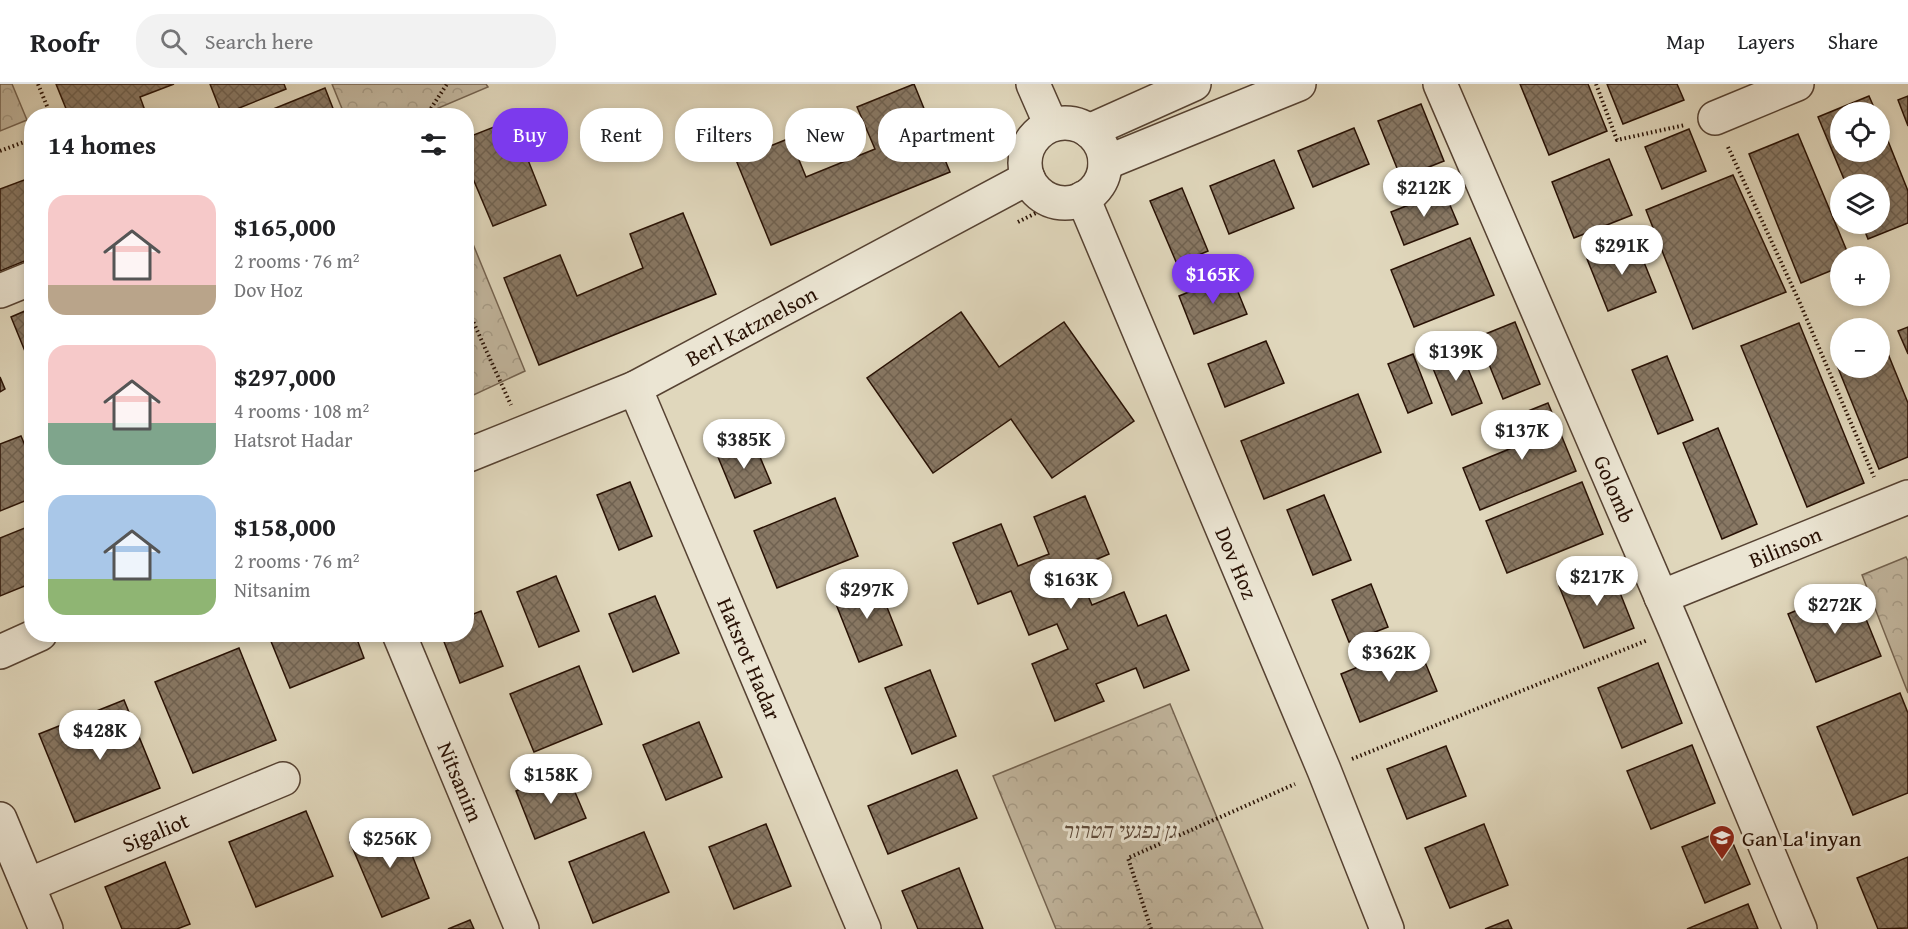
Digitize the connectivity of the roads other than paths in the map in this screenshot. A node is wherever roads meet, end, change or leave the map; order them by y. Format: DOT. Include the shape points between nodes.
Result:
graph roads {
  1 [pos="1034,84"];
  2 [pos="1194,84"];
  3 [pos="1299,84"];
  4 [pos="1440,84"];
  5 [pos="1797,84"];
  6 [pos="1714,118"];
  7 [pos="1051,125"];
  8 [pos="1089,131"];
  9 [pos="1105,163"];
  10 [pos="1028,178"];
  11 [pos="1083,198"];
  12 [pos="24,281"];
  13 [pos="0,291"];
  14 [pos="636,388"];
  15 [pos="474,453"];
  16 [pos="1897,501"];
  17 [pos="1661,597"];
  18 [pos="24,641"];
  19 [pos="402,642"];
  20 [pos="0,652"];
  21 [pos="283,778"];
  22 [pos="0,819"];
  23 [pos="28,885"];
  24 [pos="46,929"];
  25 [pos="522,929"];
  26 [pos="864,929"];
  27 [pos="1387,929"];
  28 [pos="1800,929"];
  1 -- 7 [label="street"];
  2 -- 8 [label="street"];
  3 -- 9 [label="street"];
  4 -- 17 [label="street, Golomb"];
  5 -- 6 [label="street"];
  7 -- 8 [label="street" via="1071,124"];
  7 -- 10 [label="street" via="1031,141 1025,159"];
  8 -- 9 [label="street" via="1098,140"];
  9 -- 11 [label="street" via="1094,190"];
  10 -- 11 [label="street" via="1040,194 1057,202"];
  10 -- 14 [label="street, Berl Katznelson"];
  11 -- 27 [label="street, Dov Hoz"];
  12 -- 13 [label="street"];
  14 -- 15 [label="street, Berl Katznelson"];
  14 -- 26 [label="street, Hatsrot Hadar"];
  16 -- 17 [label="street, Bilinson"];
  17 -- 28 [label="street, Golomb"];
  18 -- 20 [label="street"];
  19 -- 25 [label="street, Nitsanim"];
  21 -- 23 [label="street, Sigaliot"];
  22 -- 23 [label="street"];
  23 -- 24 [label="street"];
}
